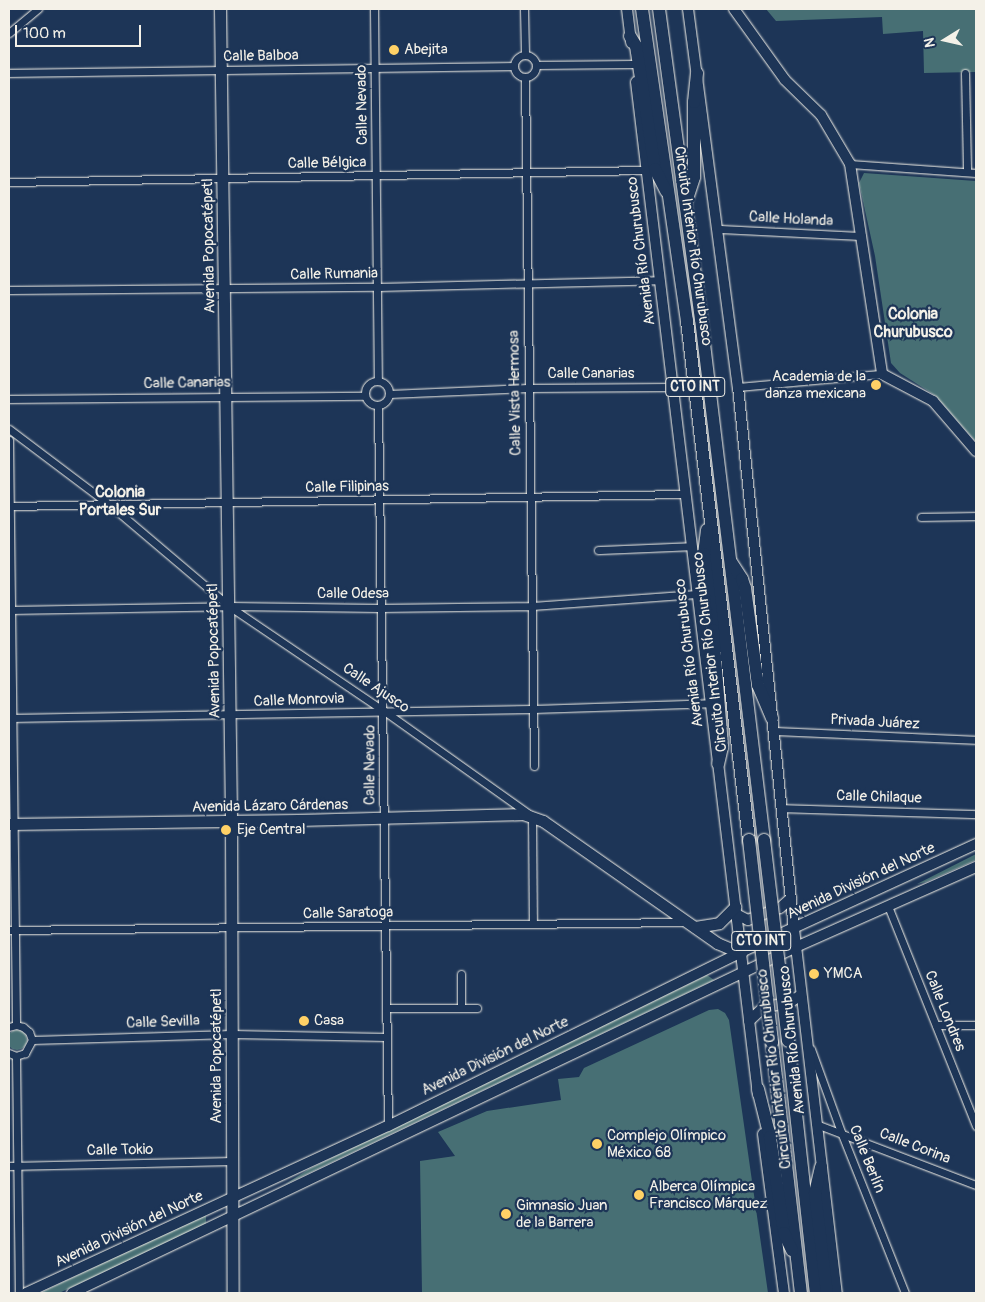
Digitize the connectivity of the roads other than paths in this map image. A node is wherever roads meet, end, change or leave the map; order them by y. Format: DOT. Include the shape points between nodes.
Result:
graph roads {
  1 [pos="38,9"];
  2 [pos="220,9"];
  3 [pos="374,9"];
  4 [pos="524,9"];
  5 [pos="627,9"];
  6 [pos="642,9"];
  7 [pos="659,9"];
  8 [pos="688,9"];
  9 [pos="734,9"];
  10 [pos="9,33"];
  11 [pos="630,36"];
  12 [pos="525,54"];
  13 [pos="634,64"];
  14 [pos="536,65"];
  15 [pos="514,66"];
  16 [pos="375,68"];
  17 [pos="222,70"];
  18 [pos="9,73"];
  19 [pos="697,73"];
  20 [pos="964,73"];
  21 [pos="525,77"];
  22 [pos="850,164"];
  23 [pos="646,170"];
  24 [pos="967,172"];
  25 [pos="976,173"];
  26 [pos="525,174"];
  27 [pos="376,176"];
  28 [pos="223,179"];
  29 [pos="9,182"];
  30 [pos="686,201"];
  31 [pos="671,202"];
  32 [pos="719,229"];
  33 [pos="862,236"];
  34 [pos="660,280"];
  35 [pos="527,283"];
  36 [pos="378,288"];
  37 [pos="225,289"];
  38 [pos="9,290"];
  39 [pos="882,374"];
  40 [pos="378,381"];
  41 [pos="672,387"];
  42 [pos="738,387"];
  43 [pos="528,388"];
  44 [pos="389,394"];
  45 [pos="365,396"];
  46 [pos="226,397"];
  47 [pos="9,399"];
  48 [pos="378,405"];
  49 [pos="9,429"];
  50 [pos="9,440"];
  51 [pos="976,450"];
  52 [pos="685,494"];
  53 [pos="530,496"];
  54 [pos="378,500"];
  55 [pos="227,503"];
  56 [pos="110,505"];
  57 [pos="9,506"];
  58 [pos="709,507"];
  59 [pos="976,516"];
  60 [pos="922,517"];
  61 [pos="692,546"];
  62 [pos="598,550"];
  63 [pos="730,560"];
  64 [pos="697,594"];
  65 [pos="229,606"];
  66 [pos="532,606"];
  67 [pos="380,608"];
  68 [pos="10,610"];
  69 [pos="710,703"];
  70 [pos="532,709"];
  71 [pos="384,711"];
  72 [pos="229,716"];
  73 [pos="10,718"];
  74 [pos="772,724"];
  75 [pos="976,740"];
  76 [pos="718,764"];
  77 [pos="534,766"];
  78 [pos="781,808"];
  79 [pos="976,814"];
  80 [pos="532,816"];
  81 [pos="384,819"];
  82 [pos="231,821"];
  83 [pos="11,824"];
  84 [pos="976,844"];
  85 [pos="976,866"];
  86 [pos="791,898"];
  87 [pos="888,906"];
  88 [pos="736,910"];
  89 [pos="533,924"];
  90 [pos="691,925"];
  91 [pos="385,926"];
  92 [pos="232,928"];
  93 [pos="794,929"];
  94 [pos="12,930"];
  95 [pos="796,947"];
  96 [pos="741,953"];
  97 [pos="743,973"];
  98 [pos="461,974"];
  99 [pos="801,995"];
  100 [pos="746,998"];
  101 [pos="789,1003"];
  102 [pos="764,1007"];
  103 [pos="386,1008"];
  104 [pos="461,1008"];
  105 [pos="476,1008"];
  106 [pos="803,1010"];
  107 [pos="749,1021"];
  108 [pos="936,1025"];
  109 [pos="976,1025"];
  110 [pos="12,1026"];
  111 [pos="806,1033"];
  112 [pos="232,1034"];
  113 [pos="386,1037"];
  114 [pos="32,1040"];
  115 [pos="12,1054"];
  116 [pos="758,1089"];
  117 [pos="816,1124"];
  118 [pos="388,1126"];
  119 [pos="976,1126"];
  120 [pos="841,1132"];
  121 [pos="233,1161"];
  122 [pos="304,1164"];
  123 [pos="9,1166"];
  124 [pos="17,1166"];
  125 [pos="821,1167"];
  126 [pos="976,1185"];
  127 [pos="233,1196"];
  128 [pos="268,1200"];
  129 [pos="233,1217"];
  130 [pos="796,1257"];
  131 [pos="84,1291"];
  132 [pos="18,1293"];
  133 [pos="26,1293"];
  134 [pos="72,1293"];
  135 [pos="233,1293"];
  136 [pos="784,1293"];
  137 [pos="801,1293"];
  138 [pos="816,1293"];
  139 [pos="827,1293"];
  140 [pos="836,1293"];
  141 [pos="905,1293"];
  1 -- 10 [label="street"];
  2 -- 17 [label="main road, Avenida Popocatépetl"];
  3 -- 16 [label="street, Calle Nevado"];
  4 -- 12 [label="street"];
  5 -- 11 [label="main road, Avenida Río Churubusco / CTO INT"];
  6 -- 31 [label="highway, Circuito Interior Río Churubusco / CTO INT"];
  7 -- 30 [label="highway, Circuito Interior Río Churubusco / CTO INT"];
  8 -- 19 [label="main road, Avenida Río Churubusco / CTO INT"];
  9 -- 22 [label="main road" via="785,80 821,115"];
  11 -- 13 [label="main road, Avenida Río Churubusco / CTO INT"];
  11 -- 31 [label="highway" via="636,46 655,169"];
  12 -- 14 [label="street" via="533,57"];
  12 -- 15 [label="street" via="516,58"];
  13 -- 14 [label="street"];
  13 -- 23 [label="main road, Avenida Río Churubusco / CTO INT"];
  14 -- 21 [label="street" via="533,74"];
  15 -- 16 [label="street, Calle Balboa"];
  15 -- 21 [label="street" via="517,74"];
  16 -- 17 [label="street, Calle Balboa"];
  16 -- 27 [label="street, Calle Nevado"];
  17 -- 18 [label="street, Calle Balboa"];
  17 -- 28 [label="main road, Avenida Popocatépetl"];
  19 -- 30 [label="highway" via="694,176"];
  19 -- 32 [label="main road, Avenida Río Churubusco / CTO INT"];
  20 -- 24 [label="street"];
  21 -- 26 [label="street, Calle Vista Hermosa"];
  22 -- 24 [label="street"];
  22 -- 33 [label="main road"];
  23 -- 26 [label="street, Calle Bélgica"];
  23 -- 34 [label="main road, Avenida Río Churubusco / CTO INT"];
  24 -- 25 [label="street"];
  26 -- 27 [label="street, Calle Bélgica"];
  26 -- 35 [label="street, Calle Vista Hermosa"];
  27 -- 28 [label="street, Calle Bélgica"];
  27 -- 36 [label="street, Calle Nevado"];
  28 -- 29 [label="street, Calle Bélgica"];
  28 -- 37 [label="main road, Avenida Popocatépetl"];
  30 -- 63 [label="highway, Circuito Interior Río Churubusco / CTO INT"];
  31 -- 58 [label="highway, Circuito Interior Río Churubusco / CTO INT"];
  32 -- 33 [label="street, Calle Holanda"];
  32 -- 42 [label="main road, Avenida Río Churubusco / CTO INT"];
  33 -- 39 [label="main road"];
  34 -- 35 [label="street, Calle Rumania"];
  34 -- 41 [label="main road, Avenida Río Churubusco / CTO INT"];
  35 -- 36 [label="street, Calle Rumania"];
  35 -- 43 [label="street, Calle Vista Hermosa"];
  36 -- 37 [label="street, Calle Rumania"];
  36 -- 40 [label="street, Calle Nevado"];
  37 -- 38 [label="street, Calle Rumania"];
  37 -- 46 [label="main road, Avenida Popocatépetl"];
  39 -- 42 [label="street"];
  39 -- 51 [label="main road" via="933,401"];
  40 -- 44 [label="street" via="386,385"];
  40 -- 45 [label="street" via="368,385"];
  41 -- 43 [label="street, Calle Canarias"];
  41 -- 52 [label="main road, Avenida Río Churubusco / CTO INT"];
  42 -- 74 [label="main road, Avenida Río Churubusco / CTO INT"];
  43 -- 44 [label="street, Calle Canarias"];
  43 -- 53 [label="street, Calle Vista Hermosa"];
  44 -- 48 [label="street" via="387,400"];
  45 -- 46 [label="street, Calle Canarias"];
  45 -- 48 [label="street" via="370,403"];
  46 -- 47 [label="street, Calle Canarias"];
  46 -- 55 [label="main road, Avenida Popocatépetl"];
  48 -- 54 [label="street, Calle Nevado"];
  49 -- 56 [label="street, Calle Ajusco"];
  50 -- 57 [label="street"];
  52 -- 53 [label="street, Calle Filipinas"];
  52 -- 61 [label="main road, Avenida Río Churubusco / CTO INT"];
  53 -- 54 [label="street, Calle Filipinas"];
  53 -- 66 [label="street, Calle Vista Hermosa"];
  54 -- 55 [label="street, Calle Filipinas"];
  54 -- 67 [label="street, Calle Nevado"];
  55 -- 56 [label="street, Calle Filipinas"];
  55 -- 65 [label="main road, Avenida Popocatépetl"];
  56 -- 57 [label="street, Calle Filipinas"];
  56 -- 65 [label="street, Calle Ajusco"];
  57 -- 68 [label="street"];
  58 -- 76 [label="highway" via="704,554 722,747"];
  58 -- 130 [label="highway, Circuito Interior Río Churubusco / CTO INT, bridge"];
  59 -- 60 [label="street"];
  61 -- 62 [label="street"];
  61 -- 64 [label="main road, Avenida Río Churubusco / CTO INT"];
  63 -- 74 [label="highway" via="745,588 758,685"];
  63 -- 138 [label="highway, Circuito Interior Río Churubusco / CTO INT, bridge"];
  64 -- 66 [label="street, Calle Odesa"];
  64 -- 69 [label="main road, Avenida Río Churubusco / CTO INT"];
  65 -- 67 [label="street, Calle Odesa"];
  65 -- 68 [label="street, Calle Odesa"];
  65 -- 71 [label="street, Calle Ajusco"];
  65 -- 72 [label="main road, Avenida Popocatépetl"];
  66 -- 67 [label="street, Calle Odesa"];
  66 -- 70 [label="street, Calle Vista Hermosa"];
  67 -- 71 [label="street, Calle Nevado"];
  68 -- 73 [label="street"];
  69 -- 70 [label="street, Calle Monrovia"];
  69 -- 76 [label="main road, Avenida Río Churubusco / CTO INT"];
  70 -- 71 [label="street, Calle Monrovia"];
  70 -- 77 [label="street, Calle Vista Hermosa"];
  71 -- 72 [label="street, Calle Monrovia"];
  71 -- 80 [label="street, Calle Ajusco"];
  71 -- 81 [label="street, Calle Nevado"];
  72 -- 73 [label="street, Calle Monrovia"];
  72 -- 82 [label="main road, Avenida Popocatépetl"];
  73 -- 83 [label="street"];
  74 -- 75 [label="street, Privada Juárez"];
  74 -- 78 [label="main road, Avenida Río Churubusco / CTO INT"];
  76 -- 88 [label="main road, Avenida Río Churubusco / CTO INT"];
  78 -- 79 [label="street, Calle Chilaque"];
  78 -- 86 [label="main road, Avenida Río Churubusco / CTO INT"];
  80 -- 81 [label="main road, Avenida Lázaro Cárdenas"];
  80 -- 89 [label="street"];
  80 -- 90 [label="main road, Calle Ajusco"];
  81 -- 82 [label="main road, Avenida Lázaro Cárdenas"];
  81 -- 91 [label="street, Calle Nevado"];
  82 -- 83 [label="main road, Avenida Lázaro Cárdenas"];
  82 -- 92 [label="main road, Avenida Popocatépetl"];
  83 -- 94 [label="street"];
  84 -- 93 [label="main road, Avenida División del Norte"];
  85 -- 87 [label="main road, Avenida División del Norte"];
  86 -- 88 [label="main road" via="780,908 748,920 743,920"];
  86 -- 93 [label="main road, Avenida Río Churubusco / CTO INT"];
  87 -- 95 [label="main road, Avenida División del Norte"];
  87 -- 108 [label="street, Calle Londres"];
  88 -- 90 [label="main road" via="719,923"];
  88 -- 96 [label="main road, Avenida Río Churubusco / CTO INT"];
  89 -- 90 [label="street, Calle Saratoga"];
  89 -- 91 [label="street, Calle Saratoga"];
  90 -- 96 [label="main road, Calle Ajusco" via="721,945"];
  91 -- 92 [label="street, Calle Saratoga"];
  91 -- 103 [label="street, Calle Nevado"];
  92 -- 94 [label="street, Calle Saratoga"];
  92 -- 112 [label="main road, Avenida Popocatépetl"];
  93 -- 95 [label="main road, Avenida Río Churubusco / CTO INT"];
  93 -- 96 [label="main road, Avenida División del Norte"];
  94 -- 110 [label="street"];
  95 -- 97 [label="main road, Avenida División del Norte"];
  95 -- 99 [label="main road, Avenida Río Churubusco / CTO INT"];
  96 -- 97 [label="main road, Avenida Río Churubusco / CTO INT"];
  96 -- 118 [label="main road, Avenida División del Norte"];
  97 -- 100 [label="main road, Avenida Río Churubusco / CTO INT"];
  97 -- 128 [label="main road, Avenida División del Norte"];
  98 -- 104 [label="street"];
  99 -- 101 [label="main road"];
  99 -- 106 [label="main road, Avenida Río Churubusco / CTO INT"];
  100 -- 102 [label="main road"];
  100 -- 107 [label="main road, Avenida Río Churubusco / CTO INT"];
  101 -- 102 [label="main road"];
  101 -- 106 [label="main road"];
  102 -- 107 [label="main road"];
  103 -- 104 [label="street"];
  103 -- 113 [label="street, Calle Nevado"];
  104 -- 105 [label="street"];
  106 -- 111 [label="main road, Avenida Río Churubusco / CTO INT"];
  107 -- 116 [label="main road, Avenida Río Churubusco / CTO INT"];
  108 -- 109 [label="street"];
  108 -- 119 [label="street, Calle Londres"];
  110 -- 114 [label="street" via="27,1029"];
  111 -- 117 [label="main road, Avenida Río Churubusco / CTO INT"];
  111 -- 120 [label="street, Calle Berlín"];
  112 -- 113 [label="street, Calle Sevilla"];
  112 -- 114 [label="street, Calle Sevilla"];
  112 -- 121 [label="main road, Avenida Popocatépetl"];
  113 -- 118 [label="street, Calle Nevado"];
  114 -- 115 [label="street" via="25,1053"];
  115 -- 124 [label="street"];
  116 -- 130 [label="highway" via="770,1137 784,1233"];
  116 -- 136 [label="main road, Avenida Río Churubusco / CTO INT"];
  117 -- 120 [label="street, Calle Corina"];
  117 -- 125 [label="main road, Avenida Río Churubusco / CTO INT"];
  118 -- 122 [label="main road, Avenida División del Norte"];
  120 -- 126 [label="street, Calle Corina"];
  120 -- 141 [label="street, Calle Berlín"];
  121 -- 124 [label="street, Calle Tokio"];
  121 -- 127 [label="main road, Avenida Popocatépetl"];
  122 -- 127 [label="main road, Avenida División del Norte"];
  122 -- 128 [label="main road" via="301,1170 259,1190 258,1196"];
  123 -- 124 [label="street, Calle Tokio"];
  124 -- 132 [label="street"];
  125 -- 139 [label="highway" via="815,1192"];
  125 -- 140 [label="main road, Avenida Río Churubusco / CTO INT"];
  127 -- 129 [label="main road, Avenida Popocatépetl"];
  127 -- 133 [label="main road, Avenida División del Norte"];
  128 -- 129 [label="main road, Avenida División del Norte"];
  129 -- 131 [label="main road, Avenida División del Norte"];
  129 -- 135 [label="main road, Avenida Popocatépetl"];
  130 -- 137 [label="highway, Circuito Interior Río Churubusco / CTO INT"];
  131 -- 134 [label="main road, Avenida División del Norte"];
}
